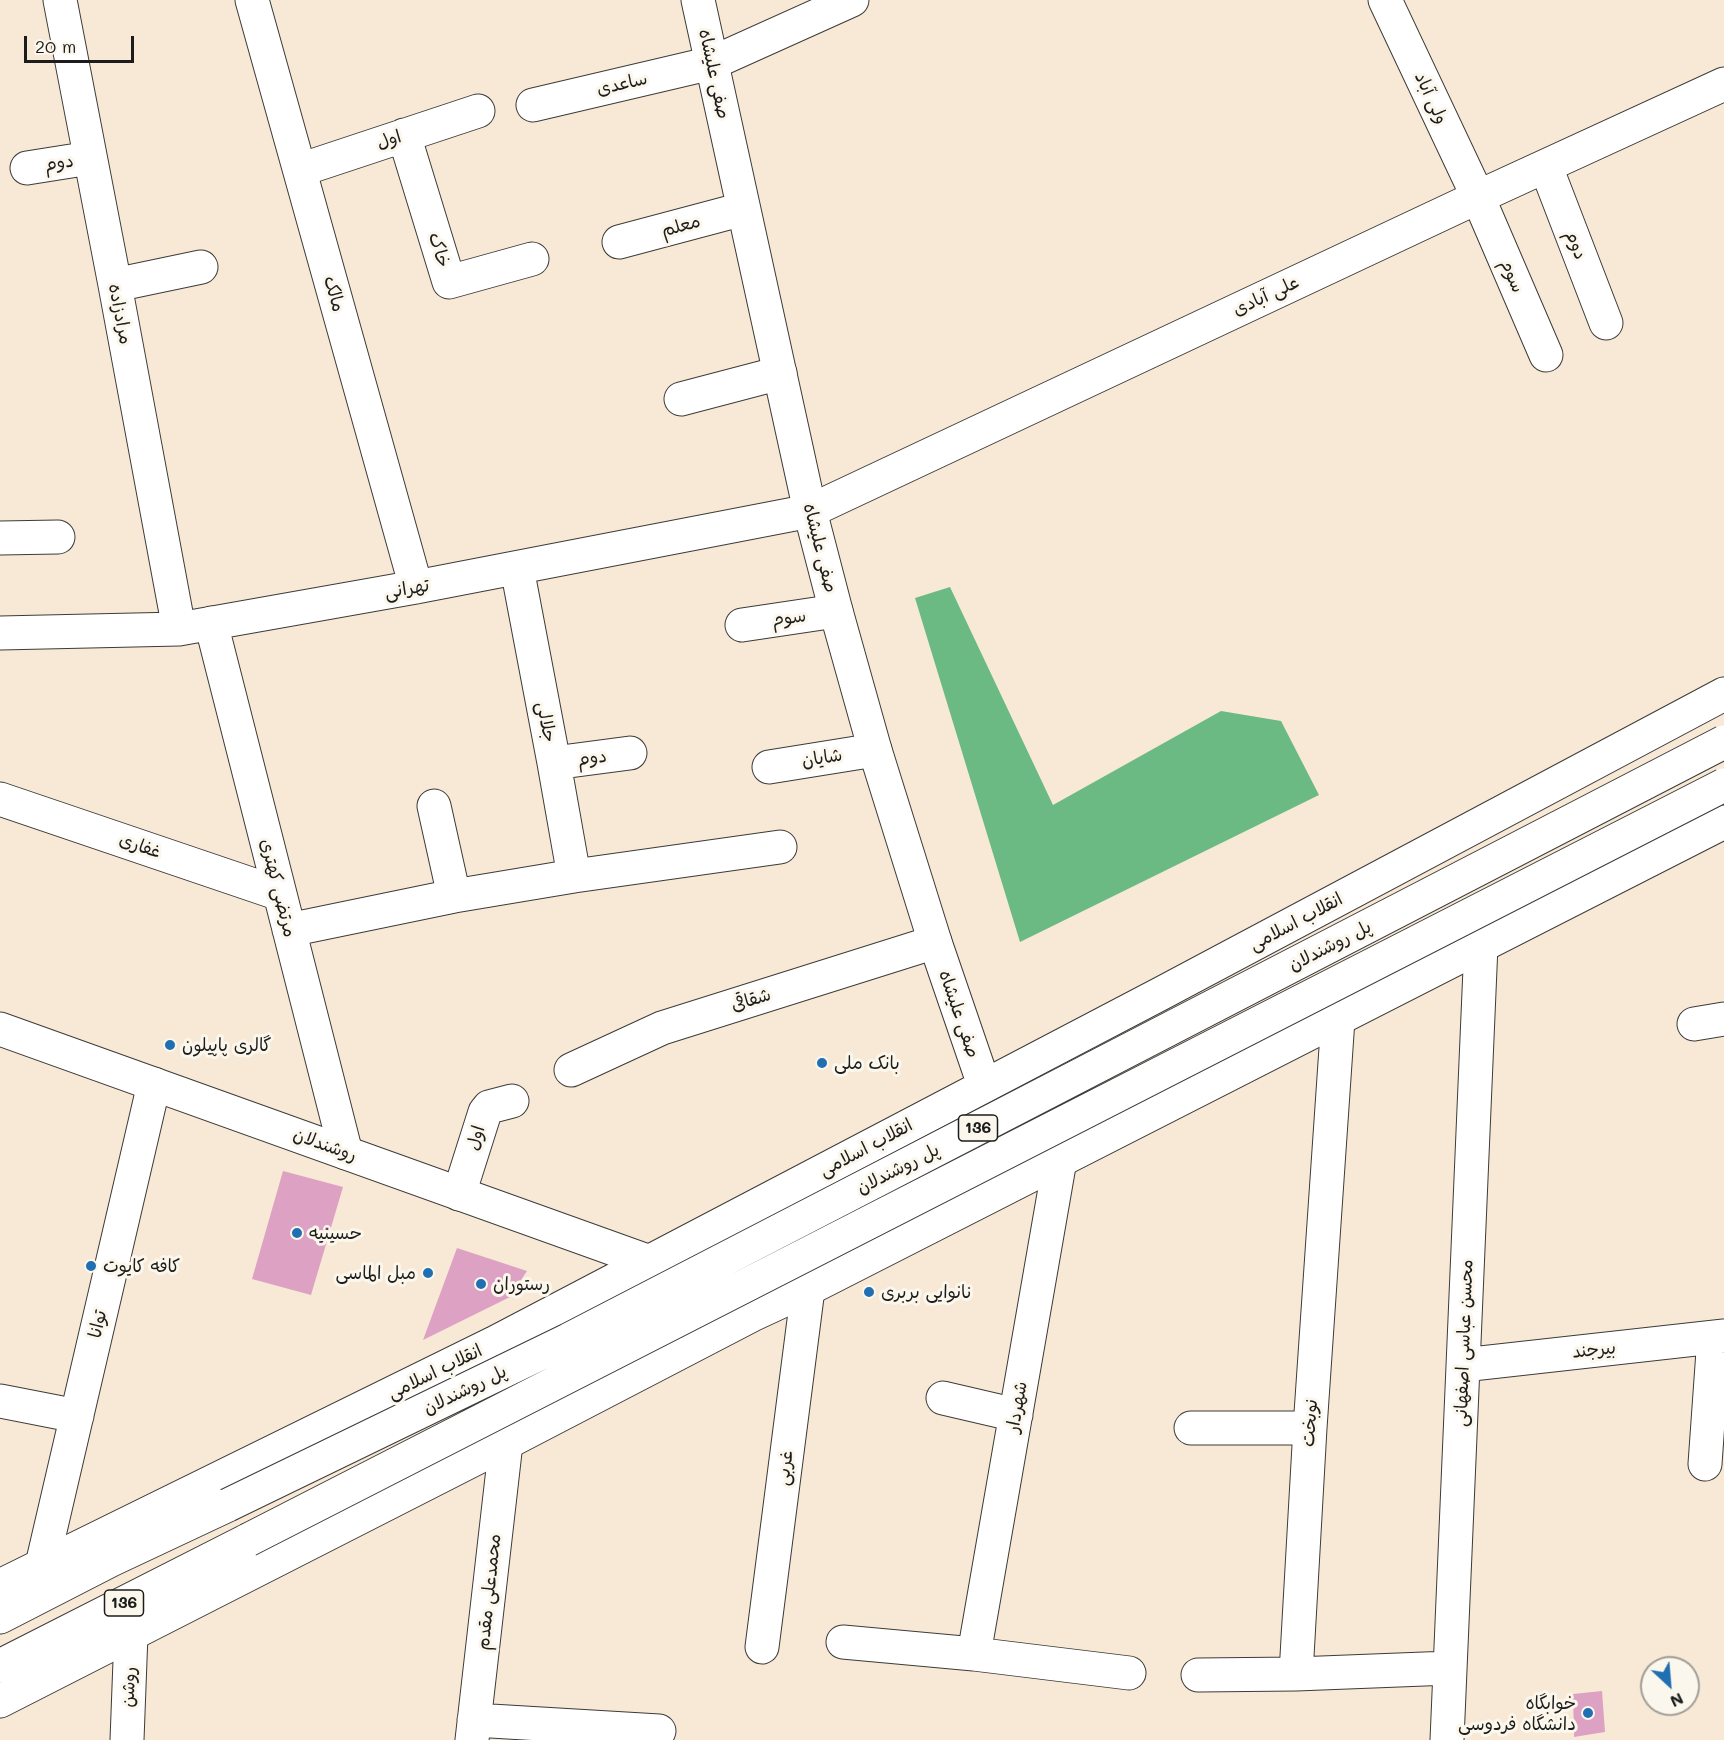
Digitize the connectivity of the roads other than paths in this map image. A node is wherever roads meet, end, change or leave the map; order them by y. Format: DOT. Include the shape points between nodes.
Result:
graph roads {
  1 [pos="60,0"];
  2 [pos="252,0"];
  3 [pos="698,0"];
  4 [pos="852,0"];
  5 [pos="1385,0"];
  6 [pos="712,63"];
  7 [pos="1724,84"];
  8 [pos="533,105"];
  9 [pos="478,111"];
  10 [pos="404,135"];
  11 [pos="90,158"];
  12 [pos="1546,167"];
  13 [pos="27,168"];
  14 [pos="300,170"];
  15 [pos="1478,197"];
  16 [pos="743,209"];
  17 [pos="619,242"];
  18 [pos="532,259"];
  19 [pos="201,267"];
  20 [pos="115,285"];
  21 [pos="1606,322"];
  22 [pos="1546,356"];
  23 [pos="780,373"];
  24 [pos="681,399"];
  25 [pos="810,511"];
  26 [pos="58,537"];
  27 [pos="0,538"];
  28 [pos="517,568"];
  29 [pos="416,587"];
  30 [pos="836,611"];
  31 [pos="211,623"];
  32 [pos="742,625"];
  33 [pos="179,628"];
  34 [pos="0,633"];
  35 [pos="1724,694"];
  36 [pos="1724,742"];
  37 [pos="875,750"];
  38 [pos="630,753"];
  39 [pos="554,763"];
  40 [pos="769,767"];
  41 [pos="1724,786"];
  42 [pos="0,799"];
  43 [pos="435,806"];
  44 [pos="1724,822"];
  45 [pos="780,847"];
  46 [pos="574,876"];
  47 [pos="280,894"];
  48 [pos="454,896"];
  49 [pos="289,930"];
  50 [pos="935,942"];
  51 [pos="1481,945"];
  52 [pos="1162,993"];
  53 [pos="1338,1019"];
  54 [pos="0,1029"];
  55 [pos="572,1070"];
  56 [pos="154,1084"];
  57 [pos="984,1085"];
  58 [pos="1206,1086"];
  59 [pos="513,1101"];
  60 [pos="346,1153"];
  61 [pos="1060,1160"];
  62 [pos="459,1194"];
  63 [pos="767,1200"];
  64 [pos="650,1263"];
  65 [pos="804,1291"];
  66 [pos="752,1315"];
  67 [pos="1719,1337"];
  68 [pos="494,1343"];
  69 [pos="1463,1365"];
  70 [pos="943,1398"];
  71 [pos="0,1401"];
  72 [pos="1016,1415"];
  73 [pos="77,1416"];
  74 [pos="542,1424"];
  75 [pos="1191,1428"];
  76 [pos="1310,1428"];
  77 [pos="506,1443"];
  78 [pos="1705,1464"];
  79 [pos="42,1565"];
  80 [pos="0,1586"];
  81 [pos="0,1617"];
  82 [pos="131,1634"];
  83 [pos="843,1642"];
  84 [pos="762,1647"];
  85 [pos="974,1654"];
  86 [pos="0,1666"];
  87 [pos="1450,1668"];
  88 [pos="1129,1673"];
  89 [pos="1296,1674"];
  90 [pos="1198,1675"];
  91 [pos="0,1701"];
  92 [pos="473,1730"];
  93 [pos="659,1731"];
  94 [pos="127,1740"];
  95 [pos="1447,1740"];
  1 -- 11 [label="street, مرادزاده"];
  2 -- 14 [label="street, مالک"];
  3 -- 6 [label="street, صفی علیشاه"];
  4 -- 6 [label="street, ساعدی"];
  5 -- 15 [label="street, ولی آباد"];
  6 -- 8 [label="street, ساعدی"];
  6 -- 16 [label="street, صفی علیشاه"];
  7 -- 12 [label="street, علی آبادی"];
  9 -- 10 [label="street, اول"];
  10 -- 14 [label="street, اول"];
  10 -- 18 [label="street, خاک" via="448,282"];
  11 -- 13 [label="street, دوم"];
  11 -- 20 [label="street, مرادزاده"];
  12 -- 15 [label="street, علی آبادی"];
  12 -- 21 [label="street, دوم"];
  14 -- 29 [label="street, مالک"];
  15 -- 22 [label="street, سوم"];
  15 -- 25 [label="street, علی آبادی"];
  16 -- 17 [label="street, معلم"];
  16 -- 23 [label="street, صفی علیشاه"];
  19 -- 20 [label="street"];
  20 -- 33 [label="street, مرادزاده"];
  23 -- 24 [label="street"];
  23 -- 25 [label="street, صفی علیشاه"];
  25 -- 28 [label="street, تهرانی"];
  25 -- 30 [label="street, صفی علیشاه"];
  26 -- 27 [label="street"];
  28 -- 29 [label="street, تهرانی"];
  28 -- 39 [label="street, جلالی"];
  29 -- 31 [label="street, تهرانی"];
  30 -- 32 [label="street, سوم"];
  30 -- 37 [label="street, صفی علیشاه"];
  31 -- 33 [label="street, تهرانی"];
  31 -- 47 [label="street, مرتضی کهتری"];
  33 -- 34 [label="street, تهرانی"];
  35 -- 52 [label="street, انقلاب اسلامی"];
  36 -- 81 [label="street, پل روشندلان / 136, bridge" via="568,1340"];
  37 -- 40 [label="street, شایان"];
  37 -- 50 [label="street, صفی علیشاه"];
  38 -- 39 [label="street, دوم"];
  39 -- 46 [label="street, جلالی"];
  41 -- 86 [label="street, پل روشندلان / 136, bridge"];
  42 -- 47 [label="street, غفاری"];
  43 -- 48 [label="street"];
  44 -- 51 [label="street"];
  45 -- 46 [label="street"];
  46 -- 48 [label="street"];
  47 -- 49 [label="street, مرتضی کهتری"];
  48 -- 49 [label="street"];
  49 -- 60 [label="street, مرتضی کهتری"];
  50 -- 55 [label="street, شقاقی" via="662,1028"];
  50 -- 57 [label="street, صفی علیشاه"];
  51 -- 53 [label="street"];
  51 -- 69 [label="street, محسن عباسی اصفهانی"];
  52 -- 57 [label="street, انقلاب اسلامی"];
  52 -- 58 [label="street" via="1154,1016 1181,1079"];
  53 -- 58 [label="street"];
  53 -- 76 [label="street, نوبخت"];
  54 -- 56 [label="street, روشندلان"];
  56 -- 60 [label="street, روشندلان"];
  56 -- 73 [label="street, توانا"];
  57 -- 63 [label="street, انقلاب اسلامی"];
  58 -- 61 [label="street"];
  59 -- 62 [label="street, اول" via="489,1107 485,1112"];
  60 -- 62 [label="street, روشندلان"];
  61 -- 65 [label="street"];
  61 -- 72 [label="street, شهردار"];
  62 -- 64 [label="street, روشندلان"];
  63 -- 64 [label="street, انقلاب اسلامی"];
  63 -- 65 [label="street" via="751,1230 755,1258 771,1279"];
  64 -- 66 [label="street, روشندلان"];
  64 -- 68 [label="street, انقلاب اسلامی"];
  65 -- 66 [label="street"];
  65 -- 84 [label="street, غربی"];
  66 -- 74 [label="street"];
  67 -- 69 [label="street, بیرجند"];
  67 -- 78 [label="street"];
  68 -- 74 [label="street" via="545,1332 573,1345 580,1369 574,1389"];
  68 -- 79 [label="street, انقلاب اسلامی"];
  69 -- 87 [label="street, محسن عباسی اصفهانی"];
  70 -- 72 [label="street"];
  71 -- 73 [label="street"];
  72 -- 85 [label="street, شهردار"];
  73 -- 79 [label="street, توانا"];
  74 -- 77 [label="street"];
  75 -- 76 [label="street"];
  76 -- 89 [label="street, نوبخت"];
  77 -- 82 [label="street"];
  77 -- 92 [label="street, محمدعلی مقدم"];
  79 -- 80 [label="street, انقلاب اسلامی"];
  82 -- 91 [label="street"];
  82 -- 94 [label="street, روشن"];
  83 -- 85 [label="street"];
  85 -- 88 [label="street"];
  87 -- 89 [label="street"];
  87 -- 95 [label="street, محسن عباسی اصفهانی"];
  89 -- 90 [label="street"];
  92 -- 93 [label="street"];
}
